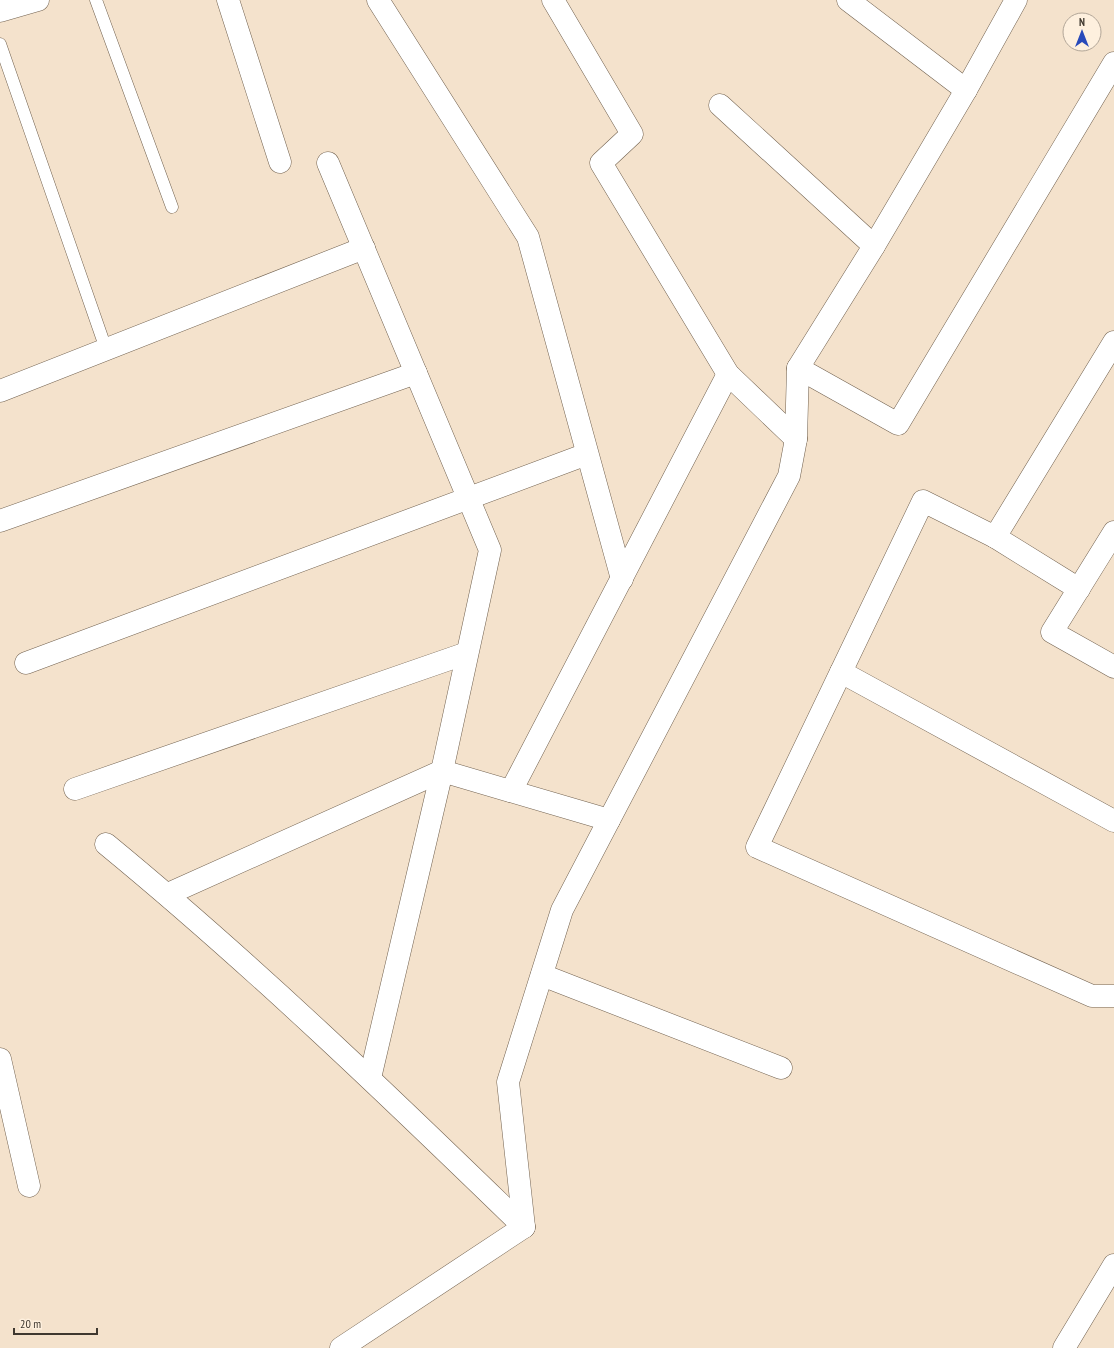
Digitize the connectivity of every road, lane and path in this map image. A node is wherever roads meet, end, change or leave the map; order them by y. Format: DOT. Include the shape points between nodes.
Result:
graph roads {
  1 [pos="38,0"];
  2 [pos="96,0"];
  3 [pos="228,0"];
  4 [pos="378,0"];
  5 [pos="553,0"];
  6 [pos="848,0"];
  7 [pos="1016,0"];
  8 [pos="0,11"];
  9 [pos="0,44"];
  10 [pos="1114,63"];
  11 [pos="966,90"];
  12 [pos="720,105"];
  13 [pos="280,162"];
  14 [pos="328,162"];
  15 [pos="172,207"];
  16 [pos="874,246"];
  17 [pos="364,248"];
  18 [pos="1114,342"];
  19 [pos="106,349"];
  20 [pos="798,368"];
  21 [pos="416,373"];
  22 [pos="728,374"];
  23 [pos="0,391"];
  24 [pos="796,439"];
  25 [pos="587,454"];
  26 [pos="468,498"];
  27 [pos="0,521"];
  28 [pos="1114,532"];
  29 [pos="995,537"];
  30 [pos="622,579"];
  31 [pos="1079,589"];
  32 [pos="468,653"];
  33 [pos="26,663"];
  34 [pos="1114,667"];
  35 [pos="841,672"];
  36 [pos="442,771"];
  37 [pos="75,789"];
  38 [pos="511,791"];
  39 [pos="609,820"];
  40 [pos="1114,821"];
  41 [pos="106,844"];
  42 [pos="168,894"];
  43 [pos="542,975"];
  44 [pos="1114,996"];
  45 [pos="0,1059"];
  46 [pos="780,1068"];
  47 [pos="370,1078"];
  48 [pos="29,1186"];
  49 [pos="524,1227"];
  50 [pos="1114,1265"];
  51 [pos="342,1348"];
  52 [pos="1064,1348"];
  1 -- 8 [label="street"];
  2 -- 15 [label="lane"];
  3 -- 13 [label="street"];
  4 -- 25 [label="street" via="528,237"];
  5 -- 22 [label="street" via="632,134 601,162"];
  6 -- 11 [label="street"];
  7 -- 11 [label="street"];
  9 -- 19 [label="lane"];
  10 -- 20 [label="street" via="898,424"];
  11 -- 16 [label="street"];
  12 -- 16 [label="street"];
  14 -- 17 [label="street"];
  16 -- 20 [label="street"];
  17 -- 19 [label="street"];
  17 -- 21 [label="street"];
  18 -- 29 [label="street"];
  19 -- 23 [label="street"];
  20 -- 24 [label="street"];
  21 -- 26 [label="street"];
  21 -- 27 [label="street"];
  22 -- 24 [label="street"];
  22 -- 30 [label="street"];
  24 -- 39 [label="street" via="789,476"];
  25 -- 26 [label="street"];
  25 -- 30 [label="street"];
  26 -- 32 [label="street" via="490,550"];
  26 -- 33 [label="street"];
  28 -- 31 [label="street"];
  29 -- 31 [label="street"];
  29 -- 35 [label="street" via="923,501"];
  30 -- 38 [label="street"];
  31 -- 34 [label="street" via="1052,632"];
  32 -- 36 [label="street"];
  32 -- 37 [label="street"];
  35 -- 40 [label="street"];
  35 -- 44 [label="street" via="758,847 1092,996"];
  36 -- 38 [label="street"];
  36 -- 42 [label="street"];
  36 -- 47 [label="street"];
  38 -- 39 [label="street"];
  39 -- 43 [label="street" via="562,910"];
  41 -- 42 [label="street"];
  42 -- 47 [label="street"];
  43 -- 46 [label="street"];
  43 -- 49 [label="street" via="508,1082"];
  45 -- 48 [label="street"];
  47 -- 49 [label="street"];
  49 -- 51 [label="street"];
  50 -- 52 [label="street"];
}
